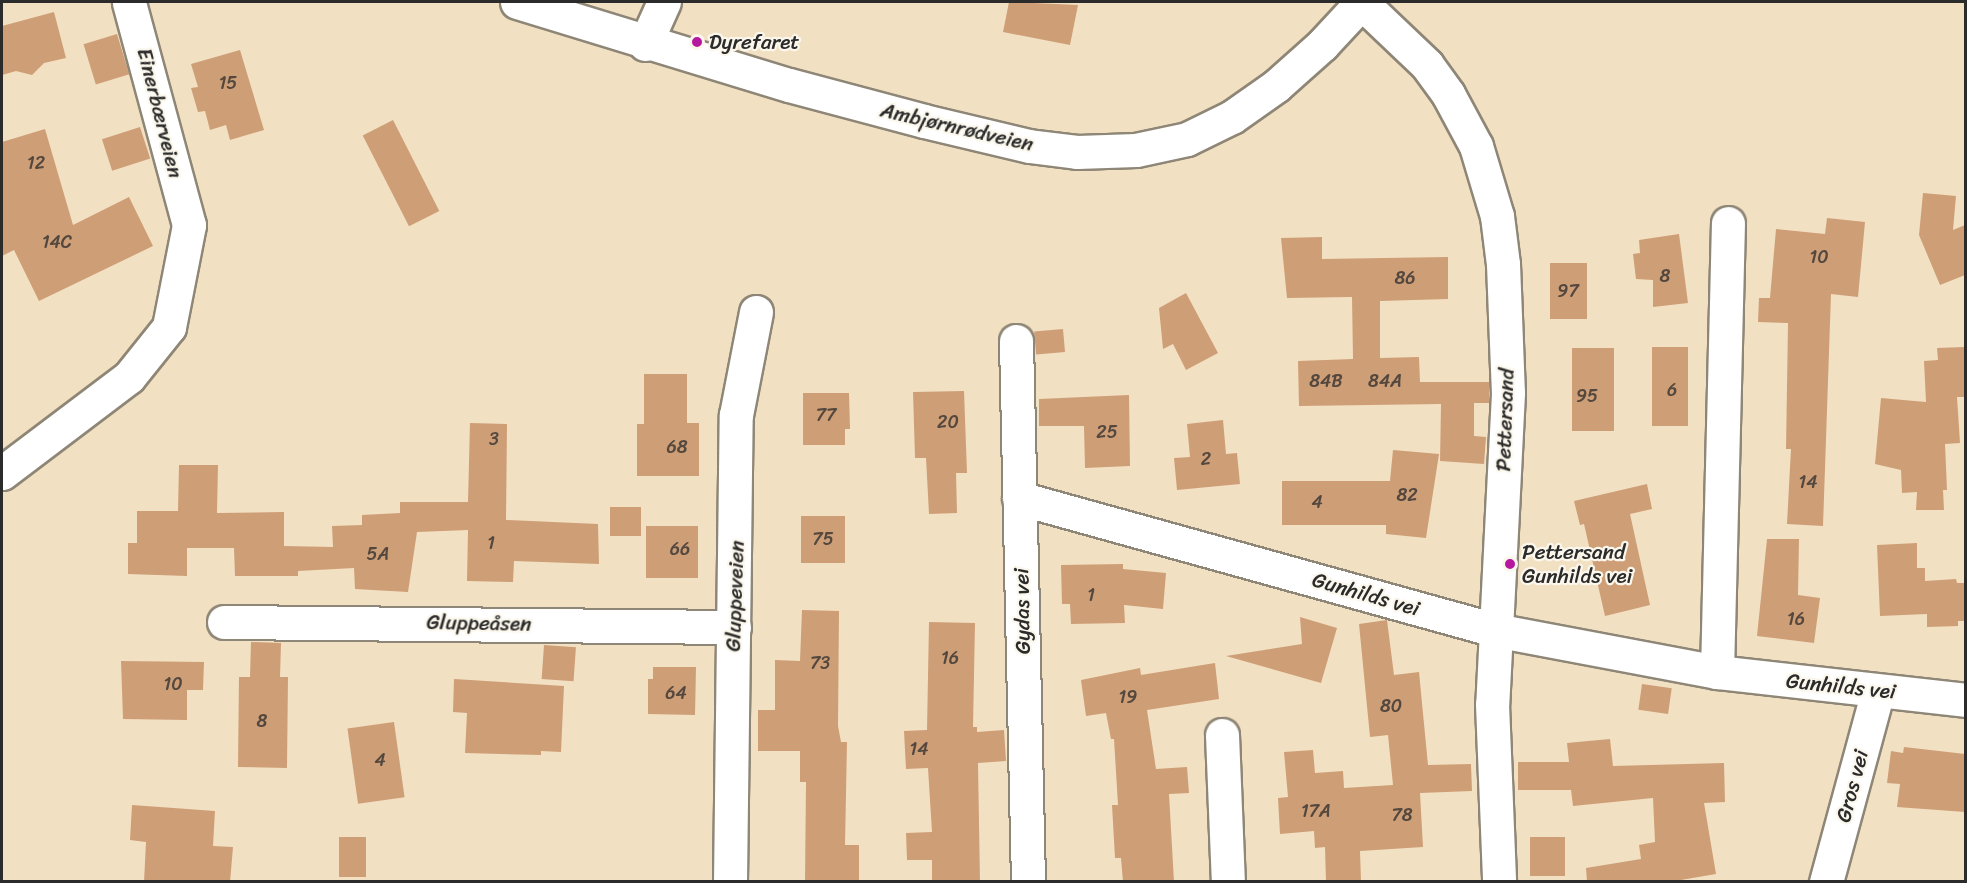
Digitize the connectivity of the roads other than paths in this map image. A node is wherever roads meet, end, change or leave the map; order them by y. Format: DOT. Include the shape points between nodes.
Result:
graph roads {
  1 [pos="129,2"];
  2 [pos="517,2"];
  3 [pos="664,2"];
  4 [pos="1362,2"];
  5 [pos="645,44"];
  6 [pos="1728,223"];
  7 [pos="756,312"];
  8 [pos="1017,341"];
  9 [pos="2,473"];
  10 [pos="1019,498"];
  11 [pos="224,622"];
  12 [pos="734,627"];
  13 [pos="1495,630"];
  14 [pos="1717,672"];
  15 [pos="1878,691"];
  16 [pos="1965,700"];
  17 [pos="1222,735"];
  18 [pos="730,882"];
  19 [pos="1028,882"];
  20 [pos="1228,882"];
  21 [pos="1499,882"];
  22 [pos="1826,882"];
  1 -- 9 [label="street, Einerbærveien" via="189,225 169,327 129,377"];
  2 -- 5 [label="street, Ambjørnrødveien"];
  3 -- 5 [label="street"];
  4 -- 5 [label="street, Ambjørnrødveien" via="1276,86 1232,117 1187,139 1136,150 1077,152 1029,146"];
  4 -- 13 [label="street, Pettersand" via="1427,65 1448,94 1476,146 1497,216 1503,264 1508,393"];
  6 -- 14 [label="street"];
  7 -- 12 [label="street, Gluppeveien" via="736,415"];
  8 -- 10 [label="street, Gydas vei"];
  10 -- 13 [label="street, Gunhilds vei"];
  10 -- 19 [label="street, Gydas vei"];
  11 -- 12 [label="street, Gluppeåsen"];
  12 -- 18 [label="street, Gluppeveien"];
  13 -- 14 [label="street, Gunhilds vei"];
  13 -- 21 [label="street, Pettersand" via="1492,704"];
  14 -- 15 [label="street, Gunhilds vei"];
  15 -- 16 [label="street, Gunhilds vei"];
  15 -- 22 [label="street, Gros vei"];
  17 -- 20 [label="street"];
}
